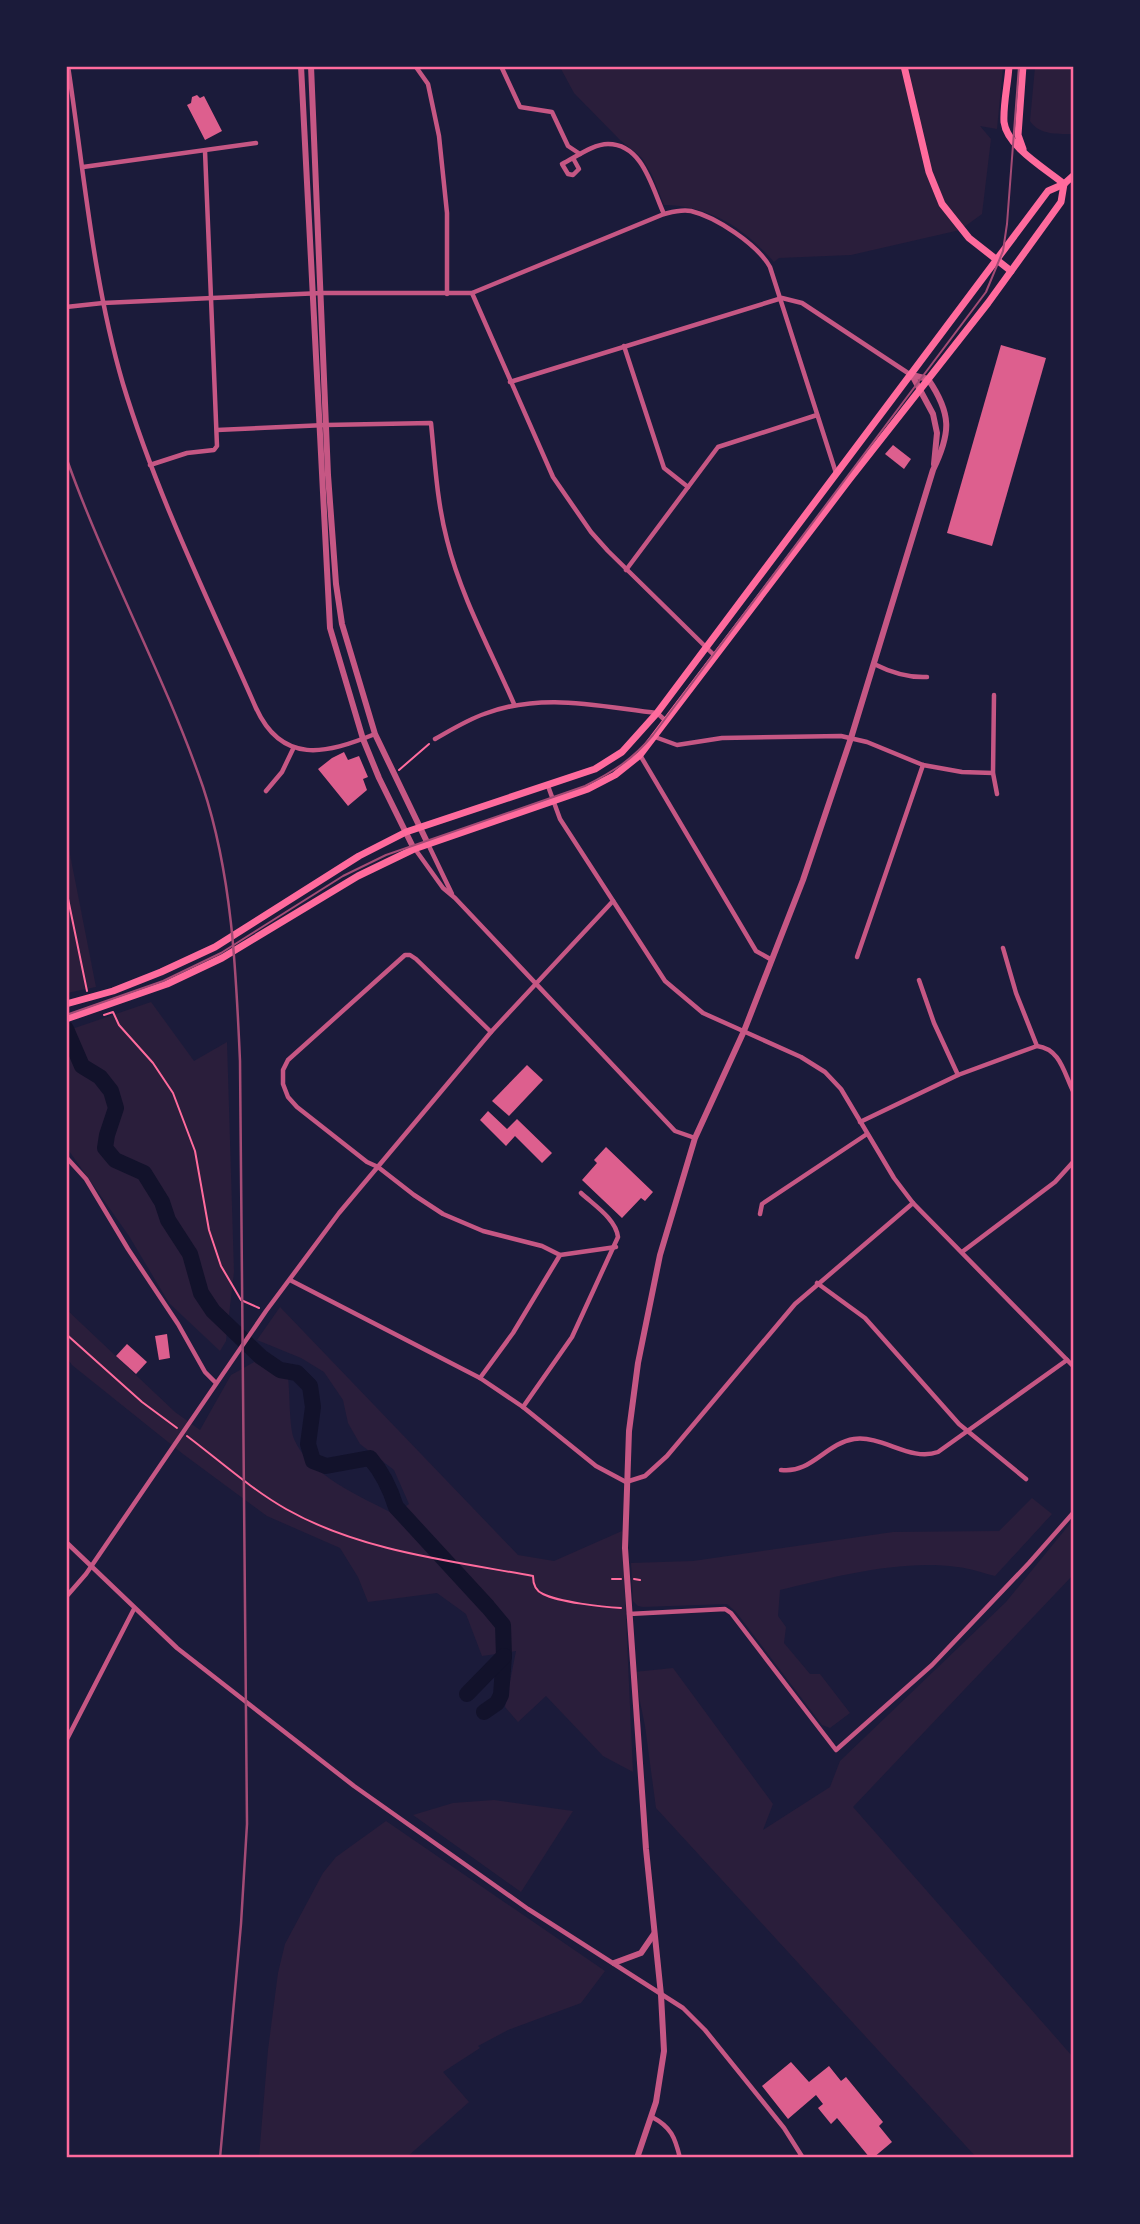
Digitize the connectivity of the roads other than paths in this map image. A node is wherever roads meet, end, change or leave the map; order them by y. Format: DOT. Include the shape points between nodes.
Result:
graph roads {
  1 [pos="68,66"];
  2 [pos="300,66"];
  3 [pos="311,66"];
  4 [pos="501,66"];
  5 [pos="904,66"];
  6 [pos="1009,66"];
  7 [pos="1023,66"];
  8 [pos="416,67"];
  9 [pos="256,144"];
  10 [pos="205,151"];
  11 [pos="1025,152"];
  12 [pos="581,154"];
  13 [pos="573,158"];
  14 [pos="83,167"];
  15 [pos="1073,175"];
  16 [pos="1064,184"];
  17 [pos="663,214"];
  18 [pos="996,260"];
  19 [pos="1011,271"];
  20 [pos="322,293"];
  21 [pos="472,293"];
  22 [pos="313,294"];
  23 [pos="447,294"];
  24 [pos="782,298"];
  25 [pos="210,299"];
  26 [pos="103,303"];
  27 [pos="66,307"];
  28 [pos="624,346"];
  29 [pos="912,375"];
  30 [pos="928,379"];
  31 [pos="510,382"];
  32 [pos="918,391"];
  33 [pos="817,415"];
  34 [pos="322,425"];
  35 [pos="217,430"];
  36 [pos="150,466"];
  37 [pos="933,470"];
  38 [pos="836,474"];
  39 [pos="688,487"];
  40 [pos="626,570"];
  41 [pos="704,647"];
  42 [pos="716,656"];
  43 [pos="874,664"];
  44 [pos="927,677"];
  45 [pos="994,695"];
  46 [pos="514,704"];
  47 [pos="657,713"];
  48 [pos="667,722"];
  49 [pos="375,734"];
  50 [pos="655,737"];
  51 [pos="851,738"];
  52 [pos="363,739"];
  53 [pos="435,739"];
  54 [pos="293,749"];
  55 [pos="640,755"];
  56 [pos="923,765"];
  57 [pos="993,773"];
  58 [pos="548,786"];
  59 [pos="266,791"];
  60 [pos="997,794"];
  61 [pos="553,801"];
  62 [pos="421,828"];
  63 [pos="406,832"];
  64 [pos="428,844"];
  65 [pos="414,849"];
  66 [pos="455,898"];
  67 [pos="613,901"];
  68 [pos="1003,948"];
  69 [pos="857,957"];
  70 [pos="772,960"];
  71 [pos="919,981"];
  72 [pos="535,984"];
  73 [pos="66,1004"];
  74 [pos="66,1019"];
  75 [pos="744,1031"];
  76 [pos="491,1032"];
  77 [pos="1037,1046"];
  78 [pos="958,1075"];
  79 [pos="1073,1093"];
  80 [pos="860,1122"];
  81 [pos="867,1134"];
  82 [pos="695,1139"];
  83 [pos="66,1157"];
  84 [pos="1073,1161"];
  85 [pos="379,1167"];
  86 [pos="581,1192"];
  87 [pos="913,1203"];
  88 [pos="760,1214"];
  89 [pos="615,1247"];
  90 [pos="962,1252"];
  91 [pos="560,1255"];
  92 [pos="290,1280"];
  93 [pos="817,1283"];
  94 [pos="1067,1360"];
  95 [pos="1073,1367"];
  96 [pos="480,1378"];
  97 [pos="216,1383"];
  98 [pos="523,1407"];
  99 [pos="967,1431"];
  100 [pos="781,1469"];
  101 [pos="1026,1479"];
  102 [pos="626,1482"];
  103 [pos="1073,1512"];
  104 [pos="66,1542"];
  105 [pos="91,1566"];
  106 [pos="66,1597"];
  107 [pos="134,1609"];
  108 [pos="628,1611"];
  109 [pos="66,1741"];
  110 [pos="654,1933"];
  111 [pos="614,1963"];
  112 [pos="661,1995"];
  113 [pos="652,2117"];
  114 [pos="637,2158"];
  115 [pos="680,2158"];
  116 [pos="803,2158"];
  1 -- 14 [label="street"];
  2 -- 22 [label="street"];
  3 -- 20 [label="street"];
  4 -- 12 [label="street" via="520,107 552,112 568,146"];
  5 -- 18 [label="main road" via="929,172 942,204 969,238"];
  6 -- 11 [label="main road" via="1004,124 1009,137"];
  7 -- 11 [label="main road" via="1018,135"];
  8 -- 23 [label="street" via="428,84 439,136 447,213"];
  9 -- 10 [label="street"];
  10 -- 14 [label="street"];
  10 -- 25 [label="street"];
  11 -- 16 [label="main road"];
  12 -- 13 [label="street"];
  12 -- 17 [label="street" via="608,144 627,149 636,156"];
  14 -- 26 [label="street"];
  15 -- 16 [label="main road"];
  16 -- 18 [label="main road" via="1048,191"];
  16 -- 19 [label="main road" via="1060,202"];
  17 -- 21 [label="street"];
  17 -- 24 [label="street" via="690,211 756,248 770,267"];
  18 -- 19 [label="main road"];
  18 -- 29 [label="main road"];
  19 -- 30 [label="main road"];
  20 -- 22 [label="street"];
  20 -- 23 [label="street"];
  20 -- 34 [label="street"];
  21 -- 23 [label="street"];
  21 -- 31 [label="street"];
  22 -- 25 [label="street"];
  22 -- 34 [label="street"];
  24 -- 28 [label="street"];
  24 -- 29 [label="street" via="802,303"];
  24 -- 33 [label="street"];
  25 -- 26 [label="street"];
  25 -- 35 [label="street"];
  26 -- 27 [label="street"];
  26 -- 36 [label="street"];
  28 -- 31 [label="street"];
  28 -- 39 [label="street" via="664,468"];
  29 -- 30 [label="street"];
  29 -- 32 [label="street"];
  29 -- 38 [label="main road"];
  30 -- 32 [label="main road"];
  30 -- 37 [label="street" via="948,422"];
  31 -- 40 [label="street" via="553,477 591,532"];
  32 -- 37 [label="street" via="933,414 937,433"];
  32 -- 42 [label="main road"];
  33 -- 38 [label="street"];
  33 -- 39 [label="street" via="718,447"];
  34 -- 35 [label="street"];
  34 -- 46 [label="street" via="430,424 448,543"];
  34 -- 49 [label="street" via="342,624"];
  34 -- 52 [label="street" via="330,628"];
  35 -- 36 [label="street" via="214,450 187,453"];
  36 -- 54 [label="street" via="262,723"];
  37 -- 43 [label="street"];
  38 -- 41 [label="main road"];
  39 -- 40 [label="street"];
  40 -- 41 [label="street"];
  41 -- 42 [label="street"];
  41 -- 47 [label="main road"];
  42 -- 48 [label="main road"];
  43 -- 44 [label="street" via="912,678"];
  43 -- 51 [label="street"];
  45 -- 57 [label="street"];
  46 -- 47 [label="street" via="547,700"];
  46 -- 53 [label="street" via="482,714"];
  47 -- 48 [label="street"];
  47 -- 58 [label="main road" via="634,741 608,761"];
  48 -- 50 [label="main road"];
  49 -- 52 [label="street"];
  49 -- 62 [label="street"];
  50 -- 51 [label="street" via="677,745 722,738"];
  50 -- 55 [label="main road"];
  51 -- 56 [label="street"];
  51 -- 70 [label="street"];
  52 -- 54 [label="street" via="326,750"];
  52 -- 63 [label="street"];
  54 -- 59 [label="street"];
  55 -- 61 [label="main road" via="601,783"];
  55 -- 70 [label="street" via="756,951"];
  56 -- 57 [label="street"];
  56 -- 69 [label="street"];
  57 -- 60 [label="street"];
  58 -- 61 [label="street"];
  58 -- 62 [label="main road"];
  61 -- 64 [label="main road"];
  61 -- 67 [label="street"];
  62 -- 63 [label="main road"];
  62 -- 64 [label="street"];
  63 -- 65 [label="street"];
  63 -- 73 [label="main road" via="359,856 215,947 113,991"];
  64 -- 65 [label="main road"];
  64 -- 66 [label="street"];
  65 -- 66 [label="street"];
  65 -- 74 [label="main road" via="347,883 222,958 167,984"];
  66 -- 72 [label="street"];
  67 -- 72 [label="street"];
  67 -- 75 [label="street" via="665,981 703,1013"];
  68 -- 77 [label="street"];
  70 -- 75 [label="street"];
  71 -- 78 [label="street"];
  72 -- 76 [label="street"];
  72 -- 82 [label="street" via="675,1131"];
  75 -- 80 [label="street" via="825,1072"];
  75 -- 82 [label="street"];
  76 -- 85 [label="street"];
  76 -- 85 [label="street" via="416,959 405,955 288,1060 282,1084 288,1097"];
  77 -- 78 [label="street"];
  77 -- 79 [label="street" via="1058,1056"];
  78 -- 80 [label="street"];
  80 -- 81 [label="street"];
  81 -- 87 [label="street"];
  81 -- 88 [label="street" via="762,1204"];
  82 -- 102 [label="street" via="649,1302 635,1382"];
  83 -- 97 [label="street" via="86,1179"];
  84 -- 90 [label="street" via="1055,1182"];
  85 -- 91 [label="street" via="443,1214"];
  85 -- 92 [label="street"];
  86 -- 89 [label="street" via="618,1229"];
  87 -- 90 [label="street"];
  87 -- 93 [label="street"];
  89 -- 91 [label="street"];
  89 -- 98 [label="street" via="572,1337"];
  90 -- 94 [label="street"];
  91 -- 96 [label="street"];
  92 -- 96 [label="street"];
  92 -- 97 [label="street"];
  93 -- 99 [label="street" via="865,1318"];
  93 -- 102 [label="street" via="667,1456 645,1476"];
  94 -- 95 [label="street"];
  94 -- 99 [label="street"];
  96 -- 98 [label="street"];
  97 -- 105 [label="street"];
  98 -- 102 [label="street" via="596,1466"];
  99 -- 100 [label="street" via="939,1452 924,1455 856,1438 803,1468"];
  99 -- 101 [label="street"];
  102 -- 108 [label="street"];
  103 -- 108 [label="street" via="932,1665 836,1750 731,1613 725,1609"];
  104 -- 105 [label="street"];
  105 -- 106 [label="street"];
  105 -- 107 [label="street"];
  107 -- 109 [label="street"];
  107 -- 111 [label="street" via="354,1786 528,1909"];
  108 -- 110 [label="street"];
  110 -- 111 [label="street" via="641,1953"];
  110 -- 112 [label="street"];
  111 -- 112 [label="street"];
  112 -- 113 [label="street" via="664,2051"];
  112 -- 116 [label="street" via="705,2029"];
  113 -- 114 [label="street"];
  113 -- 115 [label="street" via="671,2130"];
}
